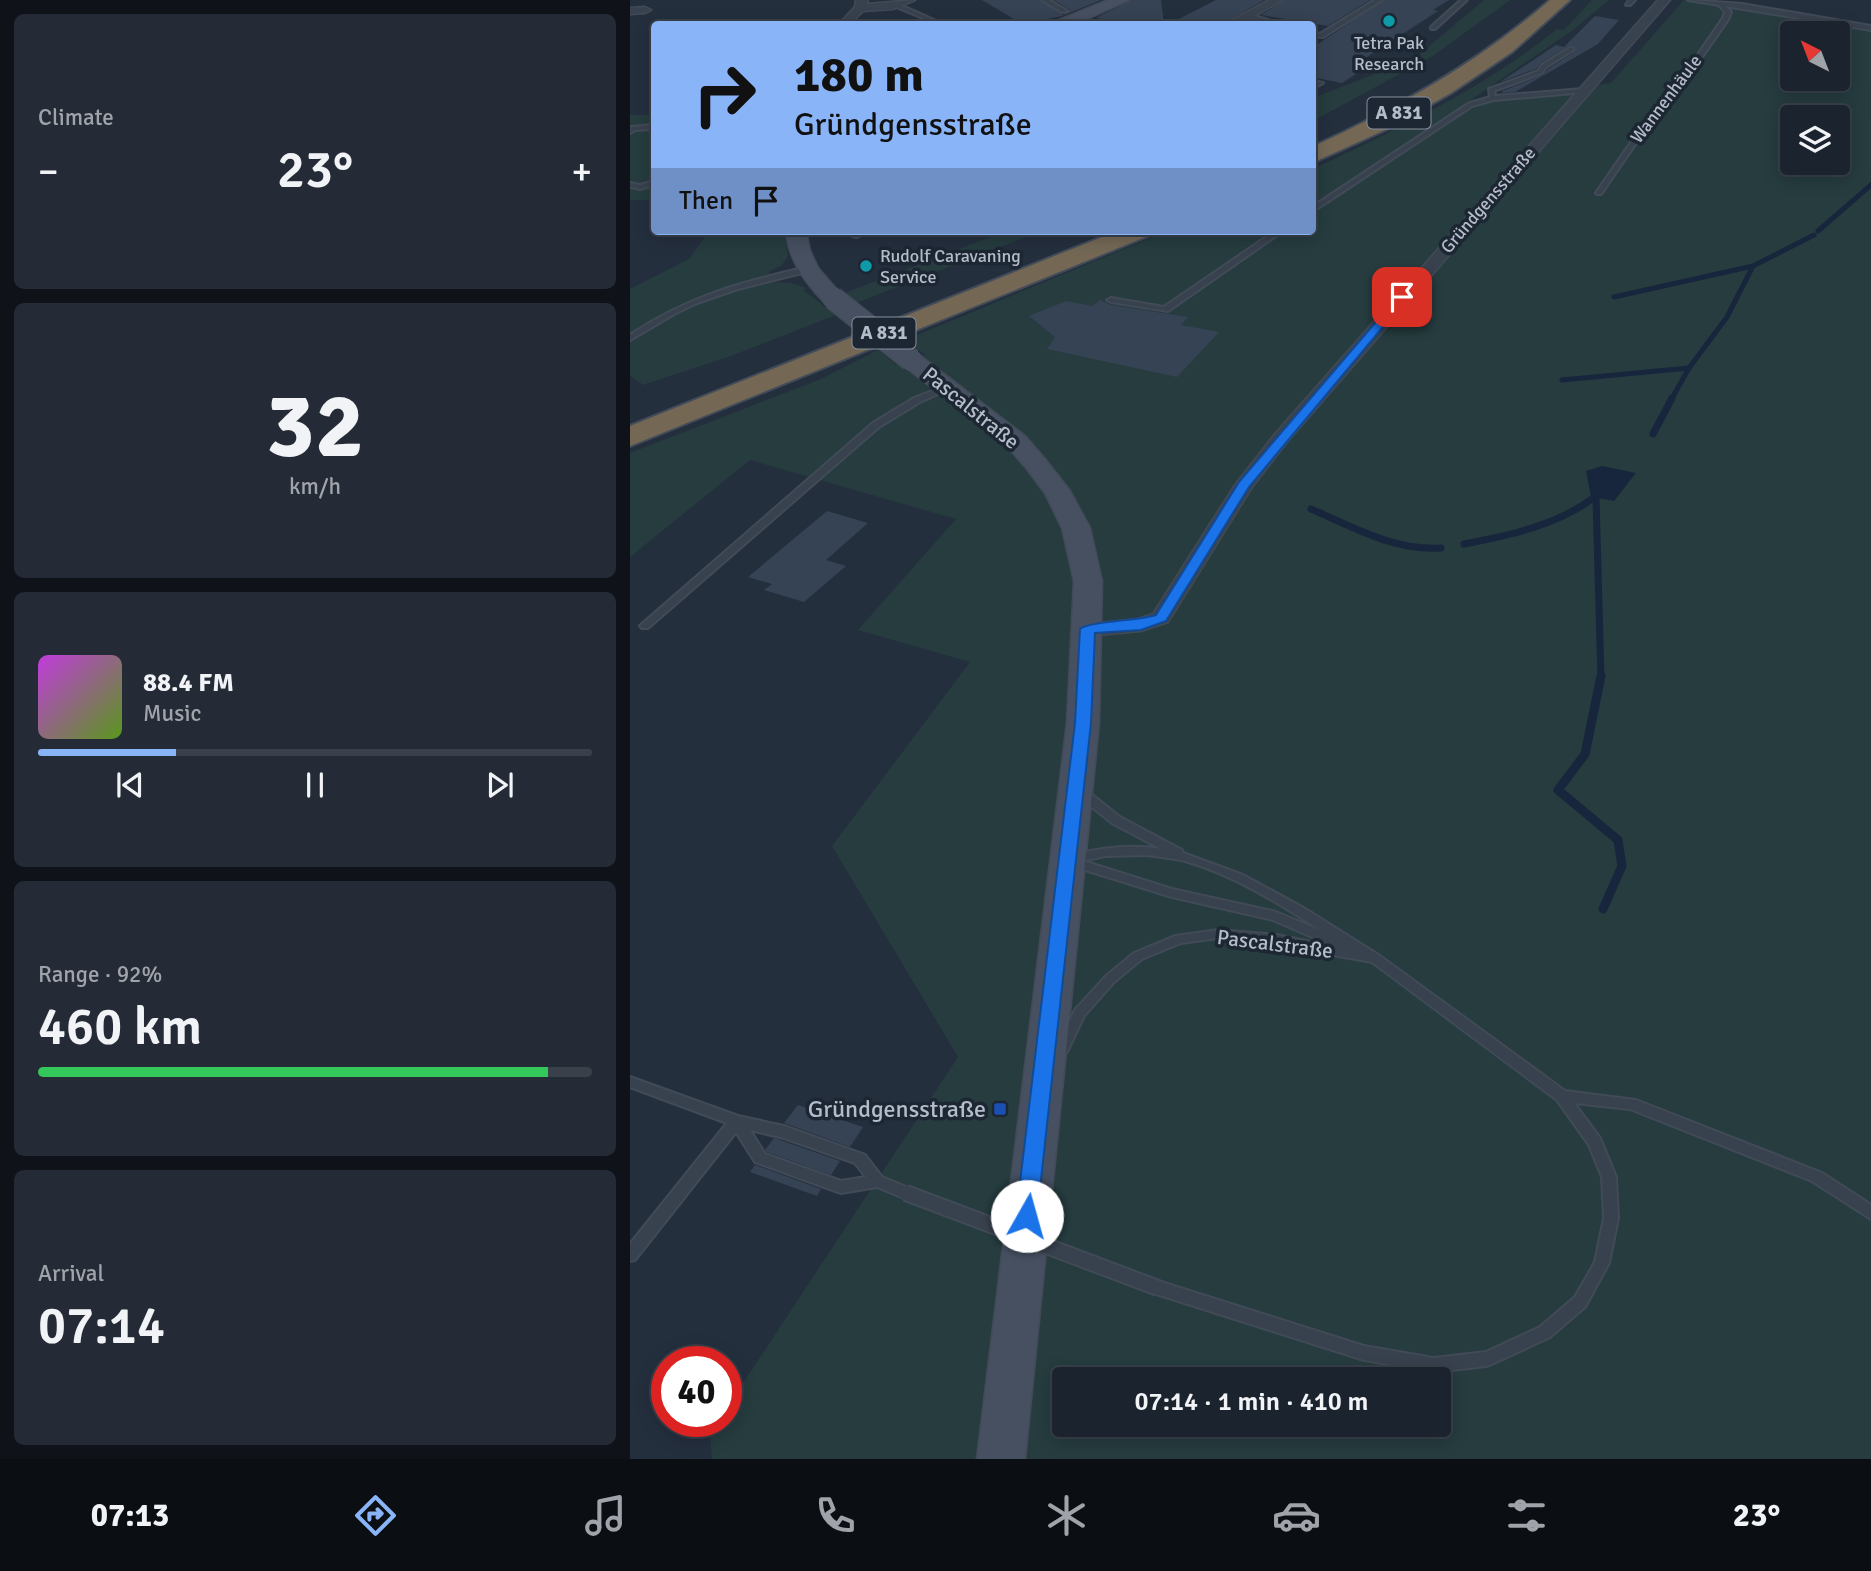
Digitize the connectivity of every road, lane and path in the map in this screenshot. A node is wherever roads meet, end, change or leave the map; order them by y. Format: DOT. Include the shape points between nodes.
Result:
graph roads {
  1 [pos="909,0"];
  2 [pos="1045,0"];
  3 [pos="1121,0"];
  4 [pos="1277,0"];
  5 [pos="1379,0"];
  6 [pos="1464,0"];
  7 [pos="1530,0"];
  8 [pos="1561,0"];
  9 [pos="1578,0"];
  10 [pos="1664,0"];
  11 [pos="1691,0"];
  12 [pos="1757,0"];
  13 [pos="861,4"];
  14 [pos="896,5"];
  15 [pos="1722,5"];
  16 [pos="1742,6"];
  17 [pos="645,10"];
  18 [pos="630,11"];
  19 [pos="1247,16"];
  20 [pos="1063,18"];
  21 [pos="847,21"];
  22 [pos="933,21"];
  23 [pos="1238,21"];
  24 [pos="1266,21"];
  25 [pos="1535,24"];
  26 [pos="1433,28"];
  27 [pos="1871,28"];
  28 [pos="1316,35"];
  29 [pos="1571,49"];
  30 [pos="1320,83"];
  31 [pos="1316,85"];
  32 [pos="1584,91"];
  33 [pos="1493,97"];
  34 [pos="651,127"];
  35 [pos="631,129"];
  36 [pos="1316,132"];
  37 [pos="1316,154"];
  38 [pos="651,184"];
  39 [pos="630,185"];
  40 [pos="1599,193"];
  41 [pos="1316,207"];
  42 [pos="797,235"];
  43 [pos="1074,235"];
  44 [pos="1129,235"];
  45 [pos="1274,235"];
  46 [pos="807,269"];
  47 [pos="1111,300"];
  48 [pos="630,338"];
  49 [pos="947,388"];
  50 [pos="630,411"];
  51 [pos="630,437"];
  52 [pos="645,626"];
  53 [pos="1088,629"];
  54 [pos="1076,788"];
  55 [pos="1186,857"];
  56 [pos="1067,860"];
  57 [pos="1376,959"];
  58 [pos="630,1082"];
  59 [pos="1040,1092"];
  60 [pos="1562,1096"];
  61 [pos="737,1121"];
  62 [pos="877,1181"];
  63 [pos="1871,1213"];
  64 [pos="630,1255"];
  65 [pos="1001,1459"];
  1 -- 14 [label="street"];
  2 -- 20 [label="lane"];
  3 -- 20 [label="street"];
  4 -- 19 [label="street"];
  5 -- 28 [label="lane"];
  6 -- 26 [label="lane"];
  7 -- 36 [label="highway, A 831" via="1466,51"];
  8 -- 25 [label="highway, A 831"];
  9 -- 25 [label="highway" via="1568,10"];
  10 -- 32 [label="street, Gründgensstraße"];
  11 -- 15 [label="lane"];
  12 -- 16 [label="lane"];
  13 -- 14 [label="street"];
  13 -- 21 [label="street"];
  14 -- 22 [label="lane"];
  15 -- 16 [label="lane"];
  15 -- 40 [label="lane, Wannenhäule" via="1728,12 1726,18"];
  16 -- 27 [label="lane"];
  17 -- 18 [label="street"];
  19 -- 23 [label="street"];
  19 -- 24 [label="lane"];
  25 -- 37 [label="highway, A 831" via="1460,79"];
  29 -- 33 [label="lane" via="1540,72 1491,90"];
  30 -- 31 [label="lane"];
  32 -- 33 [label="lane"];
  32 -- 53 [label="street, Gründgensstraße" via="1281,438 1244,485 1161,618 1141,625"];
  33 -- 41 [label="lane" via="1461,109"];
  34 -- 35 [label="lane"];
  38 -- 39 [label="lane"];
  42 -- 46 [label="street, Pascalstraße"];
  43 -- 50 [label="highway, A 831"];
  44 -- 51 [label="highway, A 831"];
  45 -- 47 [label="lane" via="1165,309"];
  46 -- 48 [label="lane" via="694,300"];
  46 -- 49 [label="street, Pascalstraße, bridge" via="833,298"];
  49 -- 52 [label="lane" via="916,400 876,425"];
  49 -- 53 [label="street, Pascalstraße" via="1016,441 1057,491 1076,528 1088,581"];
  53 -- 54 [label="street, Pascalstraße"];
  54 -- 55 [label="lane, Pascalstraße" via="1116,820"];
  54 -- 56 [label="street, Pascalstraße"];
  55 -- 56 [label="lane, Pascalstraße" via="1147,851 1105,852"];
  55 -- 57 [label="lane, Pascalstraße" via="1239,878"];
  56 -- 57 [label="lane, Pascalstraße" via="1172,893 1276,916"];
  56 -- 59 [label="street, Pascalstraße"];
  57 -- 59 [label="lane, Pascalstraße" via="1253,937 1218,934 1178,939 1139,956 1102,987 1079,1013"];
  57 -- 60 [label="lane, Pascalstraße"];
  58 -- 61 [label="lane"];
  59 -- 65 [label="street, Pascalstraße"];
  60 -- 62 [label="lane, bridge" via="1595,1142 1609,1177 1611,1218 1602,1263 1580,1302 1545,1332 1487,1359 1434,1365 1364,1353 1158,1288"];
  60 -- 63 [label="lane" via="1631,1104 1817,1177"];
  61 -- 62 [label="lane" via="860,1159"];
  61 -- 62 [label="lane" via="760,1158 841,1187"];
  61 -- 64 [label="lane"];
}
